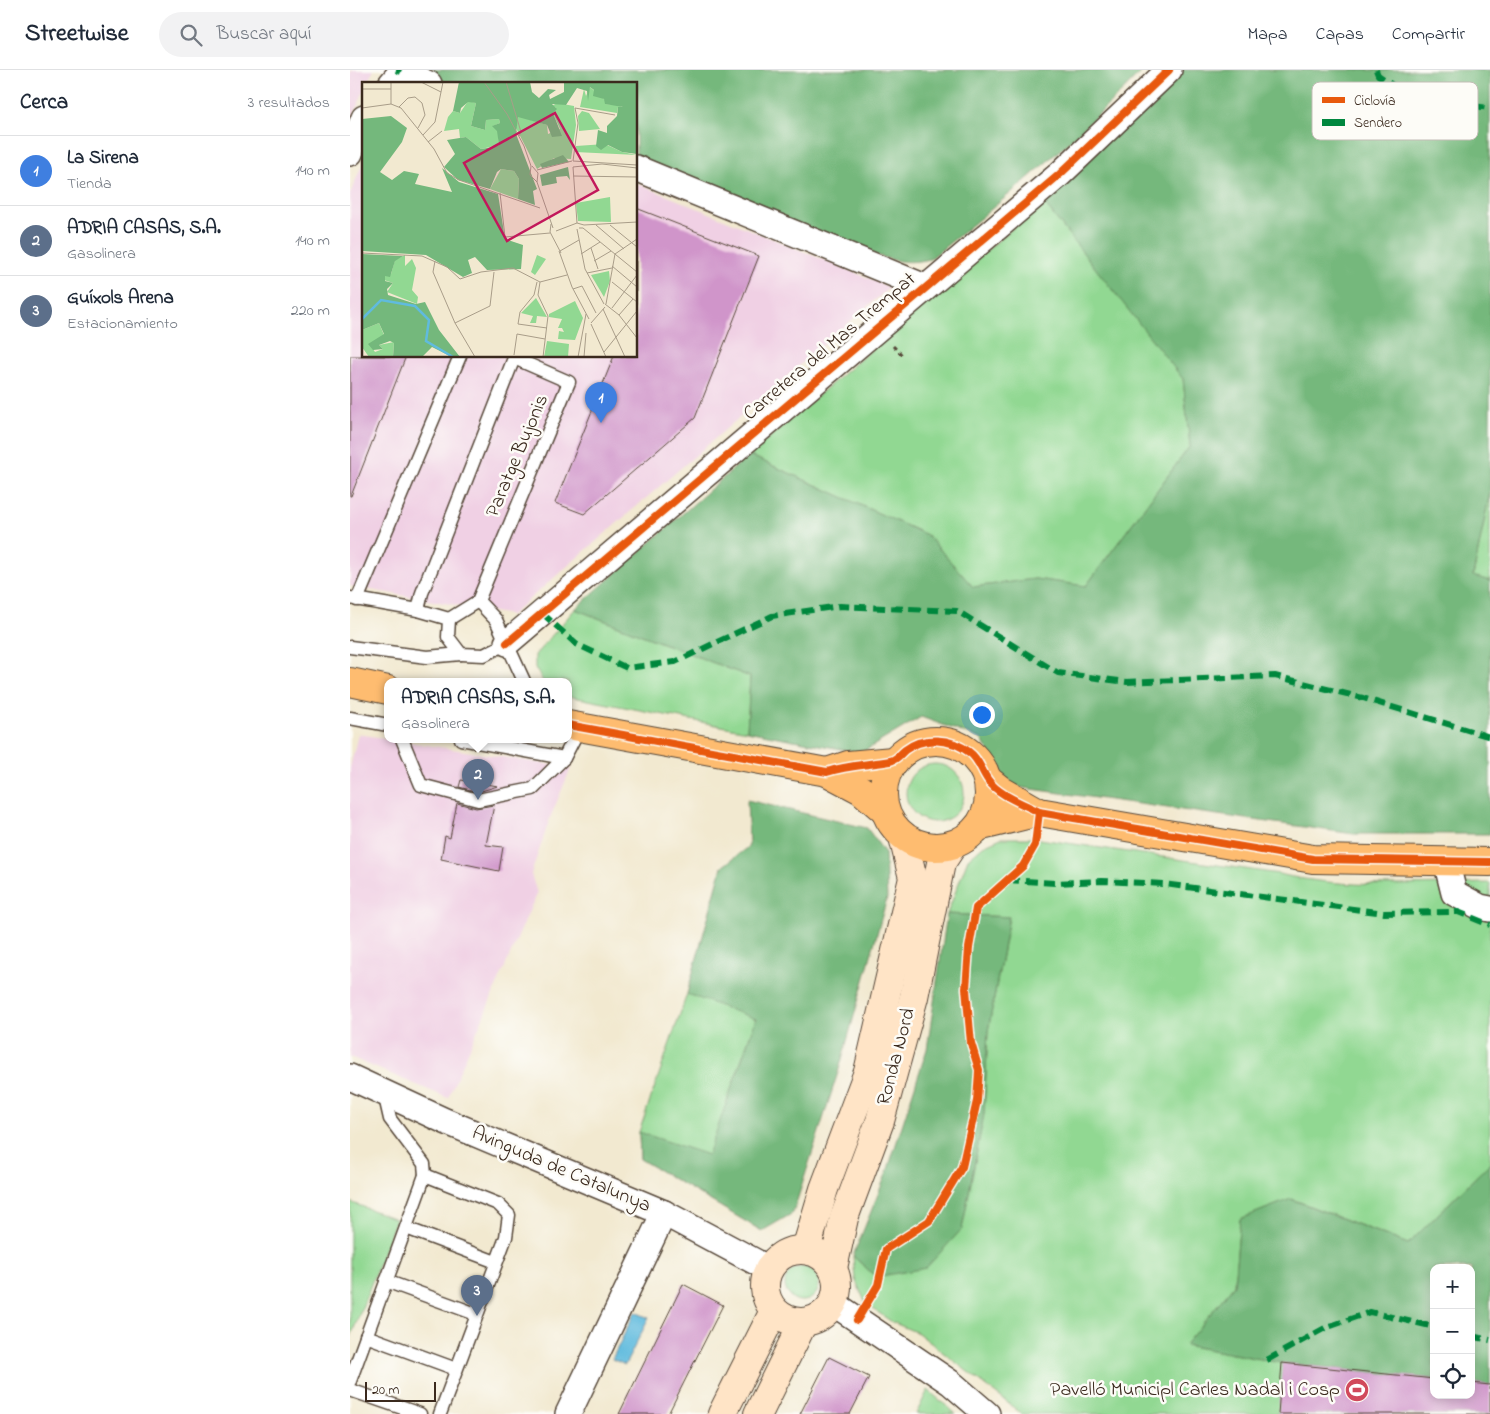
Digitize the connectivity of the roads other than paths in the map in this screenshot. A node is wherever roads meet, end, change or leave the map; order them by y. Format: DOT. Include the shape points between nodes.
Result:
graph roads {
  1 [pos="1169,70"];
  2 [pos="396,78"];
  3 [pos="418,82"];
  4 [pos="362,123"];
  5 [pos="350,153"];
  6 [pos="638,169"];
  7 [pos="926,287"];
  8 [pos="459,358"];
  9 [pos="511,358"];
  10 [pos="513,358"];
  11 [pos="354,599"];
  12 [pos="478,601"];
  13 [pos="418,610"];
  14 [pos="449,618"];
  15 [pos="507,643"];
  16 [pos="350,647"];
  17 [pos="461,654"];
  18 [pos="523,678"];
  19 [pos="350,682"];
  20 [pos="384,689"];
  21 [pos="350,718"];
  22 [pos="572,723"];
  23 [pos="384,724"];
  24 [pos="404,743"];
  25 [pos="483,743"];
  26 [pos="567,743"];
  27 [pos="564,758"];
  28 [pos="893,761"];
  29 [pos="827,772"];
  30 [pos="988,780"];
  31 [pos="884,810"];
  32 [pos="1039,812"];
  33 [pos="978,827"];
  34 [pos="904,837"];
  35 [pos="953,845"];
  36 [pos="1446,861"];
  37 [pos="1490,862"];
  38 [pos="1490,908"];
  39 [pos="350,1077"];
  40 [pos="384,1093"];
  41 [pos="425,1175"];
  42 [pos="664,1213"];
  43 [pos="406,1228"];
  44 [pos="806,1250"];
  45 [pos="496,1262"];
  46 [pos="833,1268"];
  47 [pos="769,1269"];
  48 [pos="386,1281"];
  49 [pos="833,1303"];
  50 [pos="774,1311"];
  51 [pos="476,1314"];
  52 [pos="803,1323"];
  53 [pos="366,1336"];
  54 [pos="456,1369"];
  55 [pos="350,1380"];
  56 [pos="350,1390"];
  57 [pos="420,1414"];
  58 [pos="440,1414"];
  59 [pos="568,1414"];
  60 [pos="722,1414"];
  61 [pos="758,1414"];
  62 [pos="988,1414"];
  1 -- 7 [label="street, Carretera del Mas Trempat" via="1060,174"];
  2 -- 3 [label="street"];
  4 -- 5 [label="street"];
  6 -- 7 [label="street"];
  7 -- 15 [label="street, Carretera del Mas Trempat"];
  8 -- 11 [label="lane"];
  9 -- 13 [label="lane, Paratge Bujonis"];
  10 -- 12 [label="lane, Paratge Bujonis" via="569,382"];
  11 -- 13 [label="lane"];
  12 -- 14 [label="lane"];
  12 -- 15 [label="lane" via="496,620"];
  13 -- 14 [label="lane"];
  14 -- 17 [label="lane" via="448,637"];
  15 -- 17 [label="lane" via="484,654"];
  15 -- 18 [label="lane"];
  16 -- 17 [label="lane" via="427,657"];
  19 -- 20 [label="main road"];
  21 -- 23 [label="lane"];
  22 -- 29 [label="main road"];
  24 -- 27 [label="lane" via="421,785 478,800 533,789"];
  25 -- 27 [label="lane"];
  26 -- 27 [label="lane"];
  28 -- 29 [label="main road" via="848,765"];
  28 -- 30 [label="main road" via="906,749 921,742 938,740 970,752"];
  28 -- 31 [label="main road" via="885,776"];
  29 -- 31 [label="main road" via="860,790"];
  30 -- 32 [label="main road"];
  30 -- 33 [label="main road" via="986,813"];
  31 -- 34 [label="main road"];
  32 -- 33 [label="main road"];
  32 -- 36 [label="main road" via="1313,859"];
  33 -- 35 [label="main road"];
  34 -- 35 [label="main road" via="919,845 936,848"];
  34 -- 44 [label="street, Ronda Nord" via="913,878 868,1072 824,1189"];
  35 -- 46 [label="street, Ronda Nord" via="941,863 914,997 880,1121 844,1218"];
  36 -- 37 [label="main road"];
  36 -- 38 [label="street" via="1454,892 1480,907"];
  39 -- 40 [label="street, Avinguda de Catalunya"];
  40 -- 41 [label="lane" via="390,1119 424,1164"];
  40 -- 42 [label="street, Avinguda de Catalunya"];
  41 -- 43 [label="lane"];
  41 -- 45 [label="lane" via="498,1204 509,1215 506,1237"];
  42 -- 47 [label="street, Avinguda de Catalunya"];
  42 -- 59 [label="street"];
  43 -- 45 [label="lane"];
  43 -- 48 [label="lane"];
  44 -- 46 [label="street" via="816,1253"];
  44 -- 47 [label="street" via="784,1253"];
  45 -- 51 [label="lane"];
  46 -- 49 [label="street, Ronda Nord" via="837,1286"];
  47 -- 50 [label="street" via="765,1291"];
  48 -- 51 [label="lane"];
  48 -- 53 [label="lane"];
  49 -- 52 [label="street" via="815,1320"];
  49 -- 62 [label="street" via="951,1383"];
  50 -- 52 [label="street" via="783,1318"];
  50 -- 60 [label="street"];
  51 -- 54 [label="lane"];
  52 -- 61 [label="street"];
  53 -- 54 [label="lane"];
  53 -- 55 [label="lane"];
  54 -- 58 [label="lane"];
  56 -- 57 [label="lane"];
}
